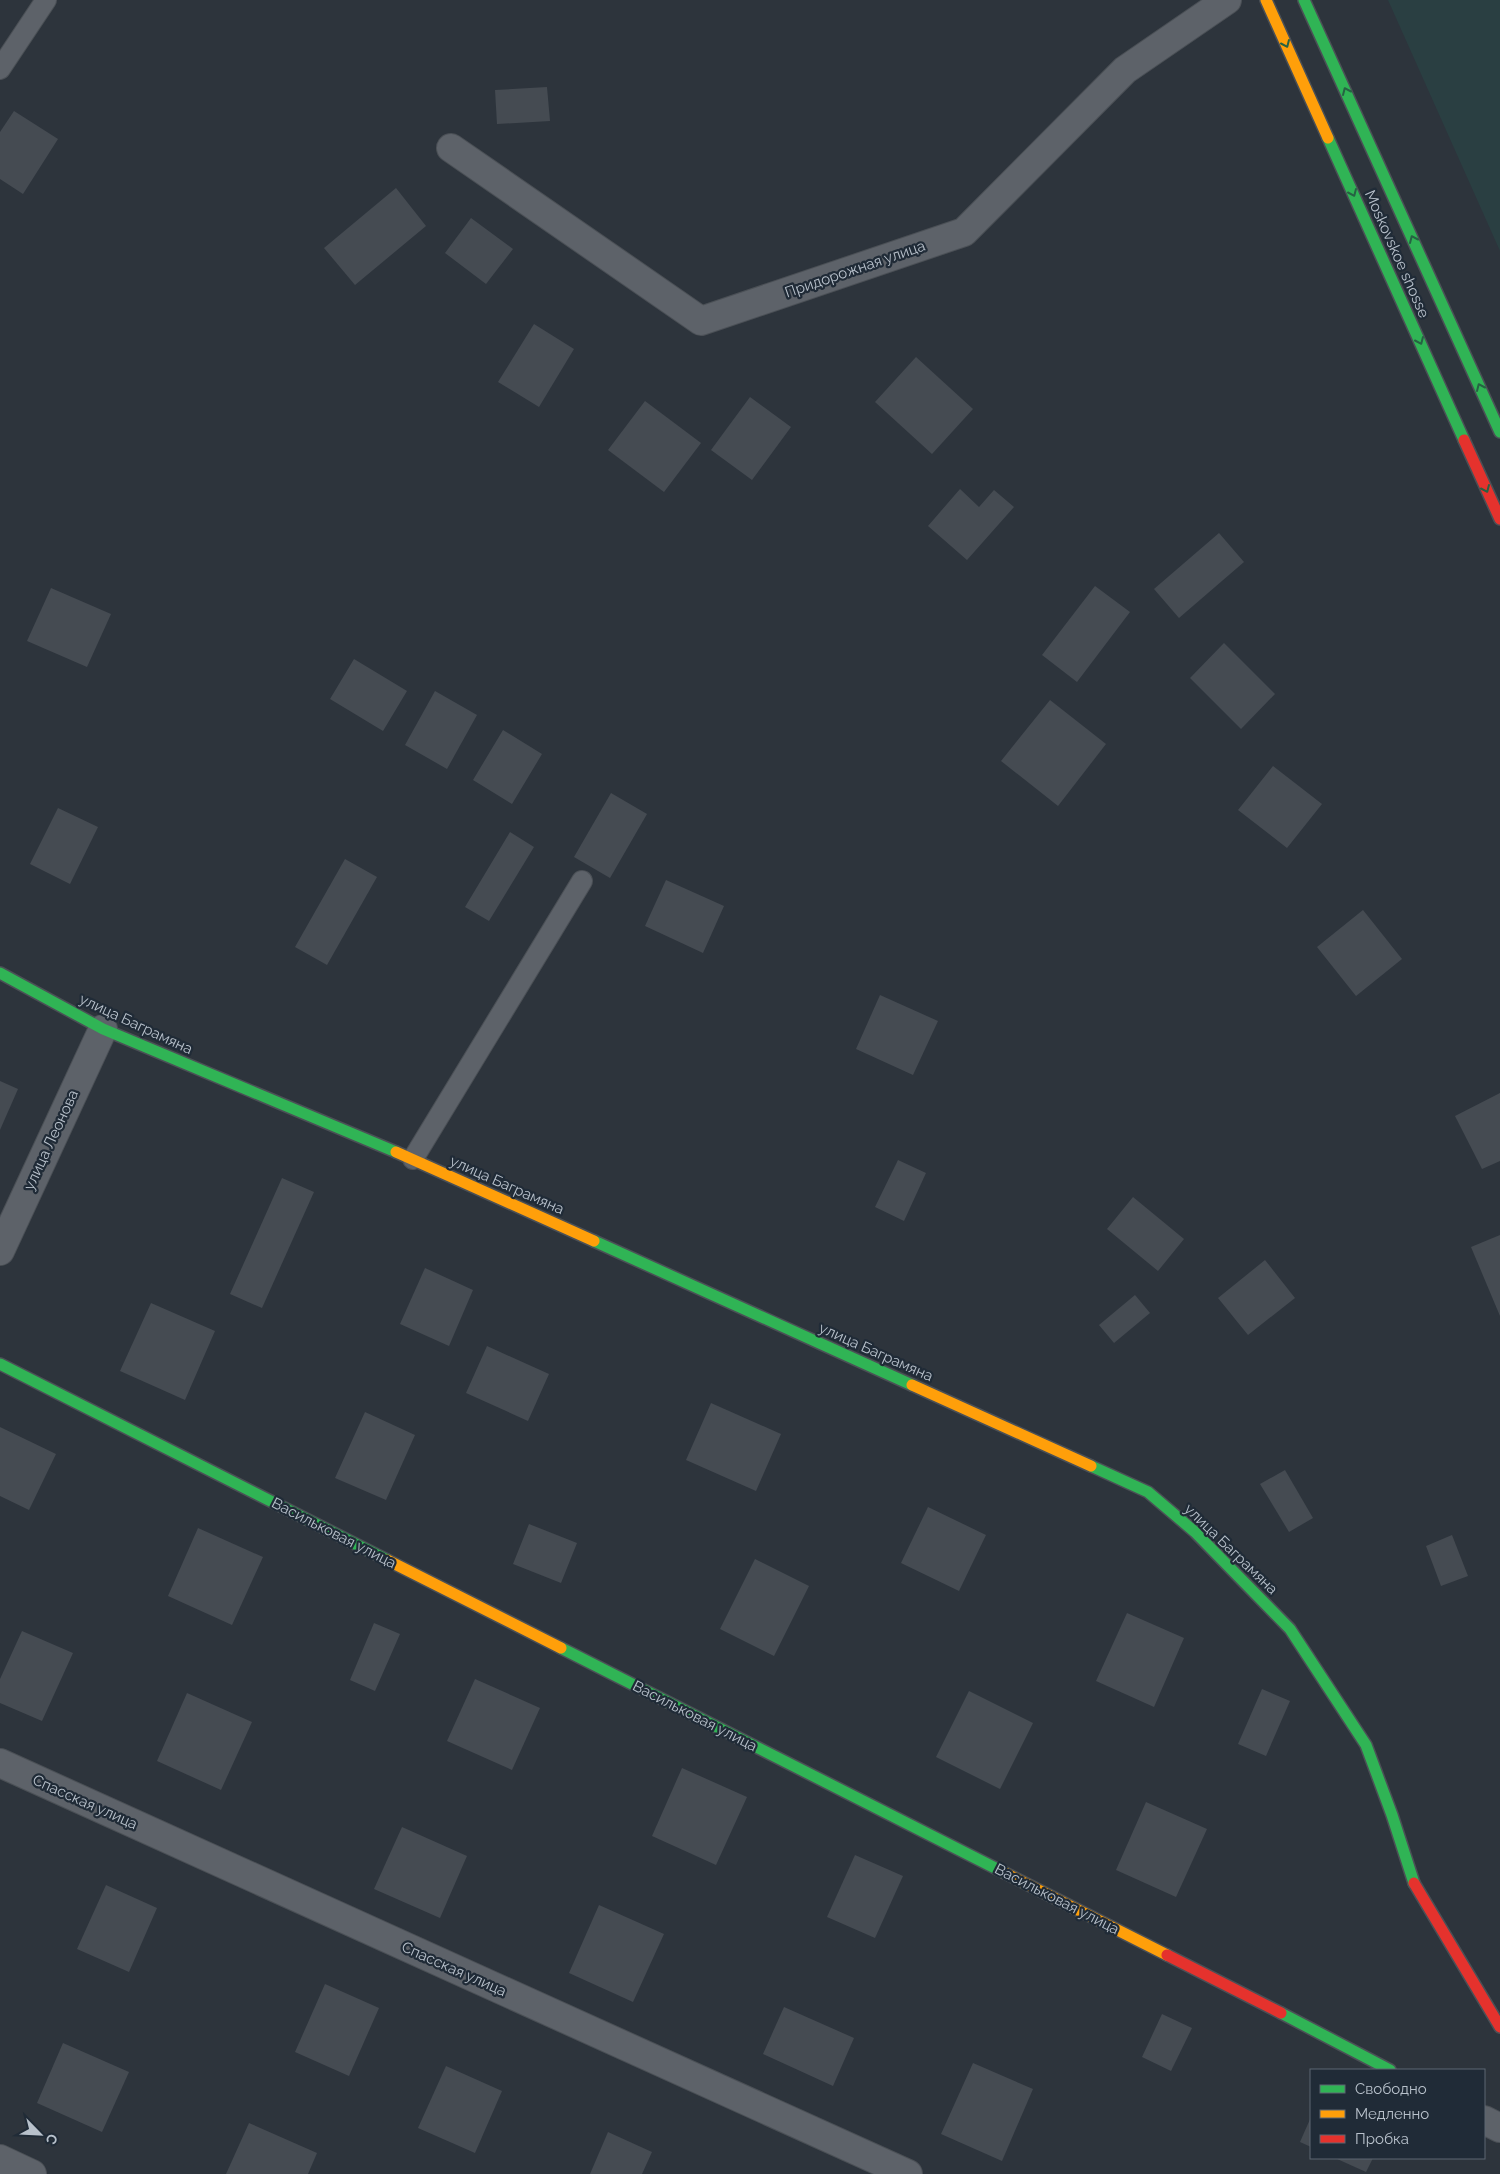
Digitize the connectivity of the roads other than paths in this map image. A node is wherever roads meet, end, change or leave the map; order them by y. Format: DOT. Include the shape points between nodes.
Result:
graph roads {
  1 [pos="46,0"];
  2 [pos="1227,0"];
  3 [pos="1266,0"];
  4 [pos="1304,0"];
  5 [pos="0,69"];
  6 [pos="451,148"];
  7 [pos="1500,432"];
  8 [pos="1500,519"];
  9 [pos="582,881"];
  10 [pos="0,972"];
  11 [pos="103,1029"];
  12 [pos="413,1159"];
  13 [pos="0,1251"];
  14 [pos="0,1364"];
  15 [pos="0,1763"];
  16 [pos="1500,2027"];
  17 [pos="1388,2069"];
  18 [pos="1485,2120"];
  19 [pos="1500,2128"];
  20 [pos="0,2159"];
  21 [pos="32,2174"];
  22 [pos="908,2174"];
  1 -- 5 [label="lane"];
  2 -- 6 [label="street, Придорожная улица" via="1125,70 964,232 701,321"];
  3 -- 8 [label="street, Moskovskoe shosse, one-way"];
  7 -- 4 [label="street, Moskovskoe shosse, one-way"];
  9 -- 12 [label="lane"];
  10 -- 11 [label="street, улица Баграмяна"];
  11 -- 12 [label="street, улица Баграмяна"];
  11 -- 13 [label="street, улица Леонова"];
  12 -- 16 [label="street, улица Баграмяна" via="1148,1492 1195,1532 1290,1629 1366,1745 1412,1880"];
  14 -- 17 [label="street, Васильковая улица"];
  15 -- 22 [label="street, Спасская улица"];
  18 -- 19 [label="street"];
  20 -- 21 [label="street"];
}
